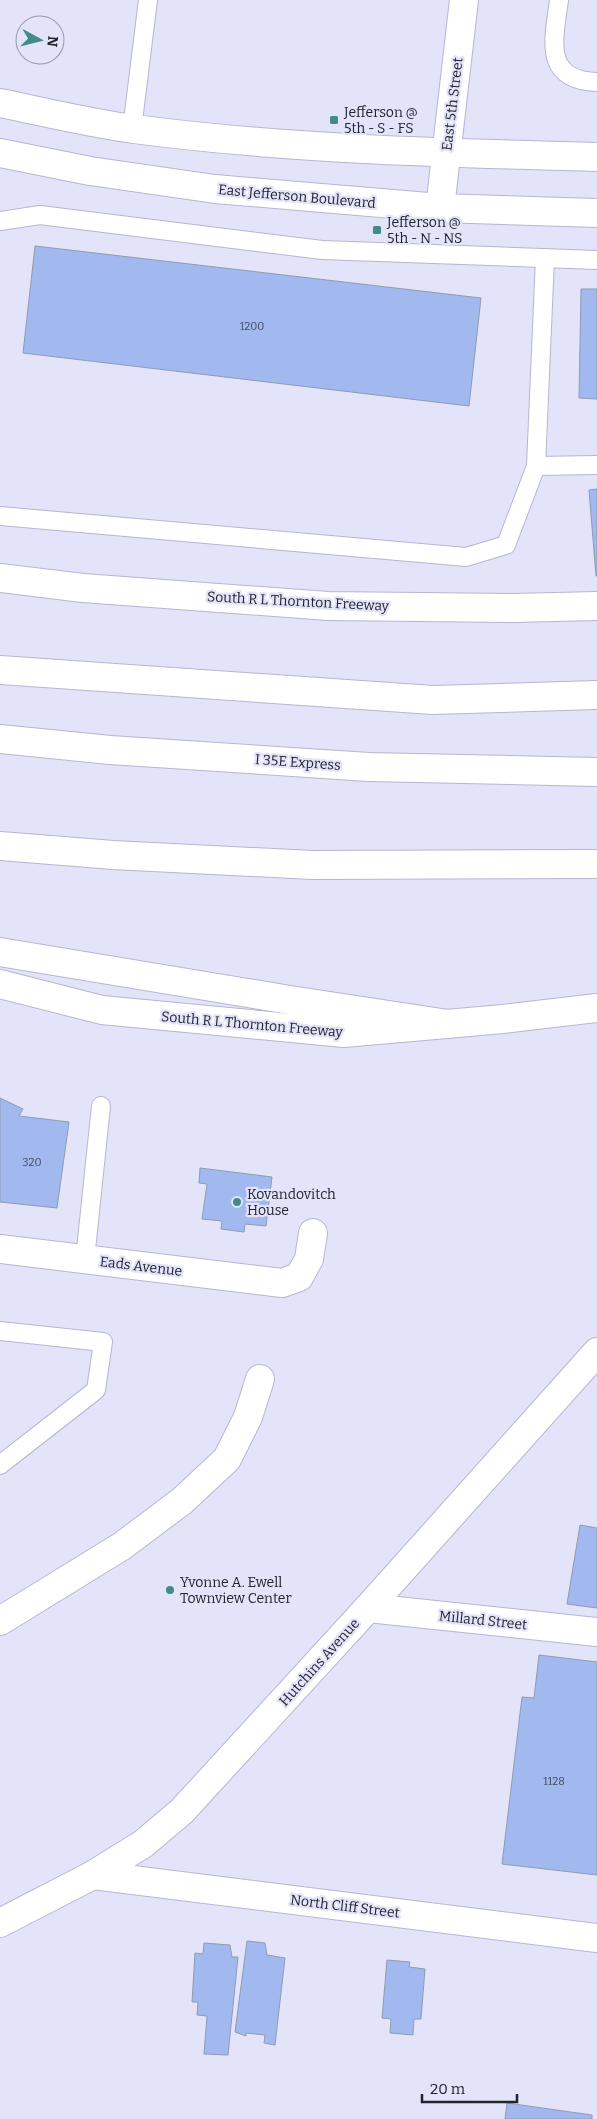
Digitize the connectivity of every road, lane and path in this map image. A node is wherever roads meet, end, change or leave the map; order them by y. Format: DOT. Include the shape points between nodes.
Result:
graph roads {
  1 [pos="148,0"];
  2 [pos="464,0"];
  3 [pos="559,0"];
  4 [pos="597,82"];
  5 [pos="0,103"];
  6 [pos="132,129"];
  7 [pos="0,153"];
  8 [pos="446,153"];
  9 [pos="597,158"];
  10 [pos="440,208"];
  11 [pos="597,213"];
  12 [pos="0,221"];
  13 [pos="545,258"];
  14 [pos="597,260"];
  15 [pos="597,465"];
  16 [pos="536,466"];
  17 [pos="0,516"];
  18 [pos="0,578"];
  19 [pos="597,606"];
  20 [pos="0,670"];
  21 [pos="597,696"];
  22 [pos="0,739"];
  23 [pos="597,772"];
  24 [pos="0,846"];
  25 [pos="597,864"];
  26 [pos="0,952"];
  27 [pos="0,984"];
  28 [pos="597,1008"];
  29 [pos="448,1024"];
  30 [pos="100,1106"];
  31 [pos="313,1233"];
  32 [pos="0,1249"];
  33 [pos="85,1259"];
  34 [pos="0,1331"];
  35 [pos="597,1352"];
  36 [pos="260,1379"];
  37 [pos="0,1465"];
  38 [pos="368,1608"];
  39 [pos="0,1621"];
  40 [pos="597,1632"];
  41 [pos="93,1875"];
  42 [pos="0,1922"];
  43 [pos="597,1938"];
  1 -- 6 [label="lane"];
  2 -- 8 [label="main road, East 5th Street"];
  3 -- 4 [label="lane" via="554,39 556,62 567,75"];
  5 -- 6 [label="main road"];
  6 -- 8 [label="main road" via="264,143"];
  7 -- 10 [label="main road, East Jefferson Boulevard" via="90,171 215,189"];
  8 -- 9 [label="main road"];
  8 -- 10 [label="main road, East 5th Street"];
  10 -- 11 [label="main road, East Jefferson Boulevard"];
  12 -- 13 [label="lane" via="40,215 322,250"];
  13 -- 14 [label="lane"];
  13 -- 16 [label="lane"];
  15 -- 16 [label="lane"];
  16 -- 17 [label="lane" via="506,545 466,557"];
  18 -- 19 [label="main road, South R L Thornton Freeway" via="83,588 328,606"];
  20 -- 21 [label="main road" via="433,700"];
  22 -- 23 [label="main road, I 35E Express" via="110,750 369,767"];
  24 -- 25 [label="main road" via="313,865"];
  26 -- 29 [label="main road"];
  27 -- 29 [label="main road, South R L Thornton Freeway" via="102,1010 344,1033"];
  28 -- 29 [label="main road, South R L Thornton Freeway"];
  30 -- 33 [label="lane"];
  31 -- 33 [label="main road, Eads Avenue" via="309,1259 299,1277 282,1283"];
  32 -- 33 [label="main road, Eads Avenue"];
  34 -- 37 [label="lane" via="103,1342 96,1390"];
  35 -- 38 [label="main road, Hutchins Avenue"];
  36 -- 39 [label="main road" via="248,1417 226,1459 182,1501 122,1546"];
  38 -- 40 [label="main road, Millard Street"];
  38 -- 41 [label="main road, Hutchins Avenue" via="182,1811 143,1844"];
  41 -- 42 [label="main road, Hutchins Avenue"];
  41 -- 43 [label="main road, North Cliff Street"];
}
